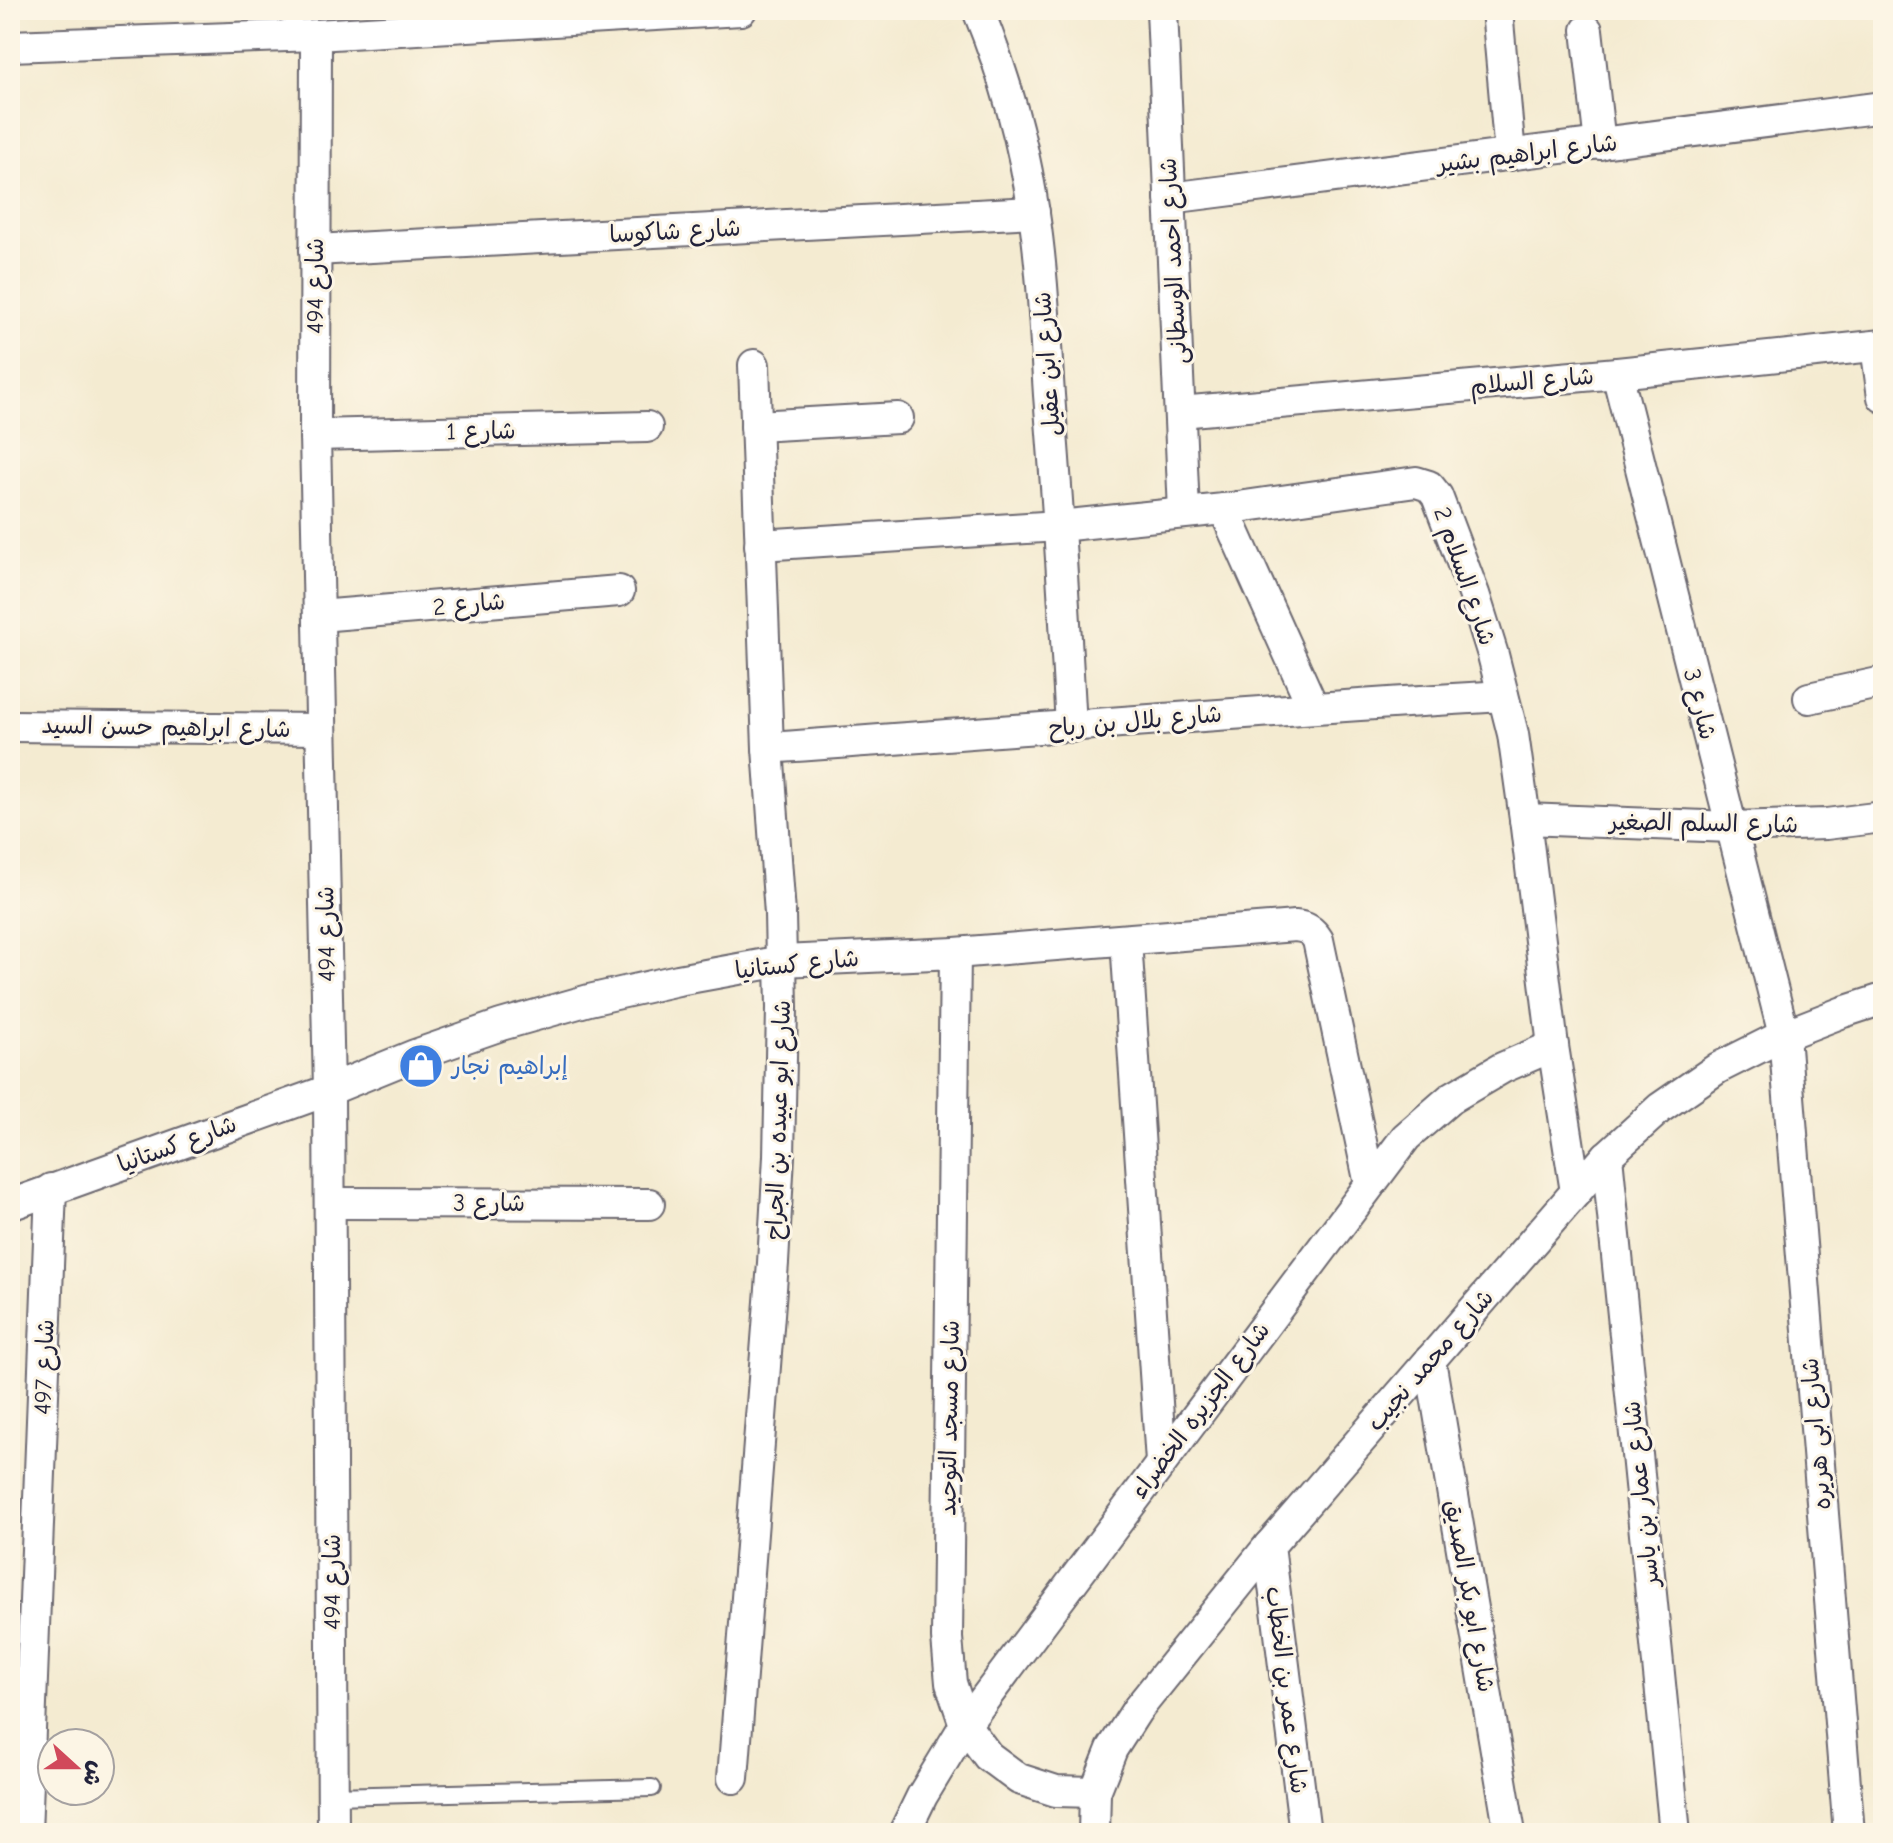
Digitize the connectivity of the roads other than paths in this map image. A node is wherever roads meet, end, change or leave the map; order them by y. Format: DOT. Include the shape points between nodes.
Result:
graph roads {
  1 [pos="741,10"];
  2 [pos="978,10"];
  3 [pos="1162,10"];
  4 [pos="1497,10"];
  5 [pos="1587,30"];
  6 [pos="316,35"];
  7 [pos="10,46"];
  8 [pos="1883,107"];
  9 [pos="1600,144"];
  10 [pos="1510,155"];
  11 [pos="1170,198"];
  12 [pos="1034,212"];
  13 [pos="315,250"];
  14 [pos="1880,346"];
  15 [pos="754,365"];
  16 [pos="1617,373"];
  17 [pos="1883,397"];
  18 [pos="1180,412"];
  19 [pos="898,418"];
  20 [pos="756,426"];
  21 [pos="647,427"];
  22 [pos="315,435"];
  23 [pos="1224,509"];
  24 [pos="1184,512"];
  25 [pos="1059,526"];
  26 [pos="760,545"];
  27 [pos="619,591"];
  28 [pos="319,616"];
  29 [pos="1883,682"];
  30 [pos="1503,696"];
  31 [pos="1809,698"];
  32 [pos="1313,707"];
  33 [pos="10,726"];
  34 [pos="1071,727"];
  35 [pos="321,729"];
  36 [pos="768,748"];
  37 [pos="1883,817"];
  38 [pos="1525,819"];
  39 [pos="1731,827"];
  40 [pos="1126,940"];
  41 [pos="955,953"];
  42 [pos="782,961"];
  43 [pos="1883,999"];
  44 [pos="1784,1035"];
  45 [pos="1553,1046"];
  46 [pos="329,1090"];
  47 [pos="1607,1156"];
  48 [pos="1370,1184"];
  49 [pos="51,1189"];
  50 [pos="1576,1192"];
  51 [pos="330,1203"];
  52 [pos="649,1204"];
  53 [pos="10,1205"];
  54 [pos="1430,1360"];
  55 [pos="1161,1462"];
  56 [pos="1269,1546"];
  57 [pos="965,1725"];
  58 [pos="733,1778"];
  59 [pos="652,1788"];
  60 [pos="1095,1792"];
  61 [pos="333,1796"];
  62 [pos="26,1833"];
  63 [pos="333,1833"];
  64 [pos="904,1833"];
  65 [pos="1094,1833"];
  66 [pos="1305,1833"];
  67 [pos="1510,1833"];
  68 [pos="1675,1833"];
  69 [pos="1849,1833"];
  1 -- 6 [label="street"];
  2 -- 12 [label="street, شارع ابن عقيل" via="1012,108"];
  3 -- 11 [label="street, شارع احمد الوسطانى"];
  4 -- 10 [label="street"];
  5 -- 9 [label="street"];
  6 -- 7 [label="street"];
  6 -- 13 [label="street, شارع 494"];
  8 -- 9 [label="street, شارع ابراهيم بشير"];
  9 -- 10 [label="street, شارع ابراهيم بشير"];
  10 -- 11 [label="street, شارع ابراهيم بشير"];
  11 -- 18 [label="street, شارع احمد الوسطانى"];
  12 -- 13 [label="street, شارع شاكوسا"];
  12 -- 25 [label="street, شارع ابن عقيل"];
  13 -- 22 [label="street, شارع 494"];
  14 -- 16 [label="street, شارع السلام"];
  14 -- 17 [label="street"];
  15 -- 20 [label="street, شارع ابو عبيده بن الجراح"];
  16 -- 18 [label="street, شارع السلام"];
  16 -- 39 [label="street, شارع 3"];
  18 -- 24 [label="street, شارع احمد الوسطانى"];
  19 -- 20 [label="street"];
  20 -- 26 [label="street, شارع ابو عبيده بن الجراح"];
  21 -- 22 [label="street, شارع 1"];
  22 -- 28 [label="street, شارع 494"];
  23 -- 24 [label="street, شارع السلام 2"];
  23 -- 30 [label="street, شارع السلام 2" via="1416,482 1429,486 1474,594"];
  23 -- 32 [label="street"];
  24 -- 25 [label="street, شارع السلام 2"];
  25 -- 26 [label="street, شارع السلام 2"];
  25 -- 34 [label="street, شارع ابن عقيل"];
  26 -- 36 [label="street, شارع ابو عبيده بن الجراح"];
  27 -- 28 [label="street, شارع 2"];
  28 -- 35 [label="street, شارع 494"];
  29 -- 31 [label="street"];
  30 -- 32 [label="street, شارع بلال بن رباح"];
  30 -- 38 [label="street, شارع السلام 2"];
  32 -- 34 [label="street, شارع بلال بن رباح"];
  33 -- 35 [label="street, شارع ابراهيم حسن السيد"];
  34 -- 36 [label="street, شارع بلال بن رباح"];
  35 -- 46 [label="street, شارع 494"];
  36 -- 42 [label="street, شارع ابو عبيده بن الجراح"];
  37 -- 39 [label="street, شارع السلم الصغير"];
  38 -- 39 [label="street, شارع السلم الصغير"];
  38 -- 45 [label="street, شارع السلام 2"];
  39 -- 44 [label="street, شارع 3"];
  40 -- 41 [label="street, شارع كستانيا"];
  40 -- 48 [label="street, شارع كستانيا" via="1295,926 1312,932 1318,940"];
  40 -- 55 [label="street"];
  41 -- 42 [label="street, شارع كستانيا"];
  41 -- 57 [label="street, شارع مسجد التوحيد" via="947,1638 951,1683"];
  42 -- 46 [label="street, شارع كستانيا" via="589,1000 501,1025"];
  42 -- 58 [label="street, شارع ابو عبيده بن الجراح" via="774,1248"];
  43 -- 44 [label="street, شارع محمد نجيب"];
  44 -- 47 [label="street, شارع محمد نجيب" via="1718,1068 1660,1108"];
  44 -- 69 [label="street, شارع ابى هريره"];
  45 -- 48 [label="street, شارع الجزيره الخضراء" via="1451,1098 1406,1137"];
  45 -- 50 [label="street, شارع السلام 2"];
  46 -- 49 [label="street, شارع كستانيا"];
  46 -- 51 [label="street, شارع 494"];
  47 -- 50 [label="street, شارع محمد نجيب"];
  47 -- 68 [label="street, شارع عمار بن ياسر"];
  48 -- 55 [label="street, شارع الجزيره الخضراء"];
  49 -- 53 [label="street, شارع كستانيا"];
  49 -- 62 [label="street, شارع 497"];
  50 -- 54 [label="street, شارع محمد نجيب"];
  51 -- 52 [label="street, شارع 3"];
  51 -- 61 [label="street, شارع 494"];
  54 -- 56 [label="street, شارع محمد نجيب"];
  54 -- 67 [label="street, شارع ابو بكر الصديق"];
  55 -- 57 [label="street, شارع الجزيره الخضراء"];
  56 -- 60 [label="street, شارع محمد نجيب" via="1137,1710 1112,1749"];
  56 -- 66 [label="street, شارع عمر بن الخطاب"];
  57 -- 60 [label="street, شارع مسجد التوحيد" via="988,1756 1019,1779 1056,1791"];
  57 -- 64 [label="street, شارع الجزيره الخضراء"];
  59 -- 61 [label="lane"];
  60 -- 65 [label="street, شارع محمد نجيب"];
  61 -- 63 [label="street, شارع 494"];
}
